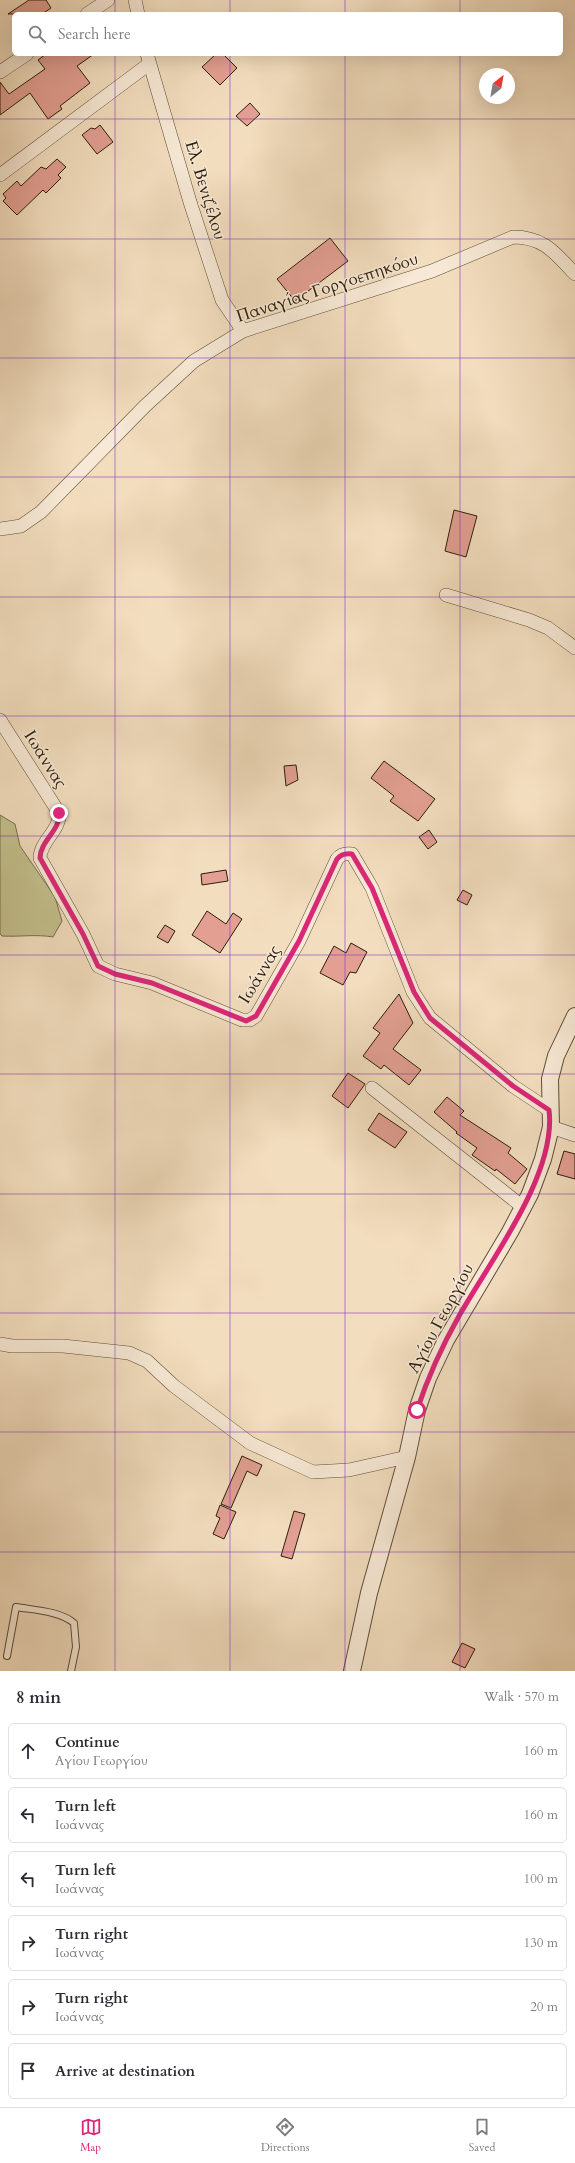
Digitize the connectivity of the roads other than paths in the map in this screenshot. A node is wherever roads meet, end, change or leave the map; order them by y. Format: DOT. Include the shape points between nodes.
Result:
graph roads {
  1 [pos="108,0"];
  2 [pos="135,0"];
  3 [pos="90,12"];
  4 [pos="138,12"];
  5 [pos="24,56"];
  6 [pos="148,59"];
  7 [pos="0,72"];
  8 [pos="0,175"];
  9 [pos="575,274"];
  10 [pos="242,331"];
  11 [pos="0,529"];
  12 [pos="446,595"];
  13 [pos="575,648"];
  14 [pos="0,720"];
  15 [pos="575,1016"];
  16 [pos="372,1088"];
  17 [pos="549,1110"];
  18 [pos="551,1127"];
  19 [pos="575,1136"];
  20 [pos="523,1207"];
  21 [pos="0,1344"];
  22 [pos="407,1457"];
  23 [pos="8,1656"];
  24 [pos="71,1671"];
  25 [pos="352,1671"];
  1 -- 3 [label="street"];
  2 -- 4 [label="street"];
  5 -- 7 [label="street"];
  6 -- 8 [label="street"];
  6 -- 10 [label="street, Ελ. Βενιζέλου" via="222,300"];
  9 -- 10 [label="street, Παναγίας Γοργοεπηκόου" via="554,252 540,242 526,237 513,237 432,271"];
  10 -- 11 [label="street, Παναγίας Γοργοεπηκόου" via="194,361 145,406 41,512 21,526"];
  12 -- 13 [label="street" via="529,620 548,628"];
  14 -- 17 [label="street, Ιωάννας" via="59,813 58,822 40,858 98,966 115,974 152,983 242,1020 250,1020 256,1016 299,941 337,859 346,853 352,854 372,888 414,992 430,1018 513,1086"];
  15 -- 17 [label="street, Αγίου Γεωργίου" via="556,1056 550,1079"];
  16 -- 20 [label="street"];
  17 -- 18 [label="street, Αγίου Γεωργίου"];
  18 -- 19 [label="street"];
  18 -- 20 [label="street, Αγίου Γεωργίου" via="543,1159"];
  20 -- 22 [label="street, Αγίου Γεωργίου" via="446,1340 428,1378 417,1410"];
  21 -- 22 [label="street" via="63,1346 129,1353 147,1361 174,1386 250,1443 313,1472 349,1470"];
  22 -- 25 [label="street, Αγίου Γεωργίου" via="369,1593"];
  23 -- 24 [label="lane" via="16,1607 50,1613 70,1619 74,1623 76,1647"];
}
